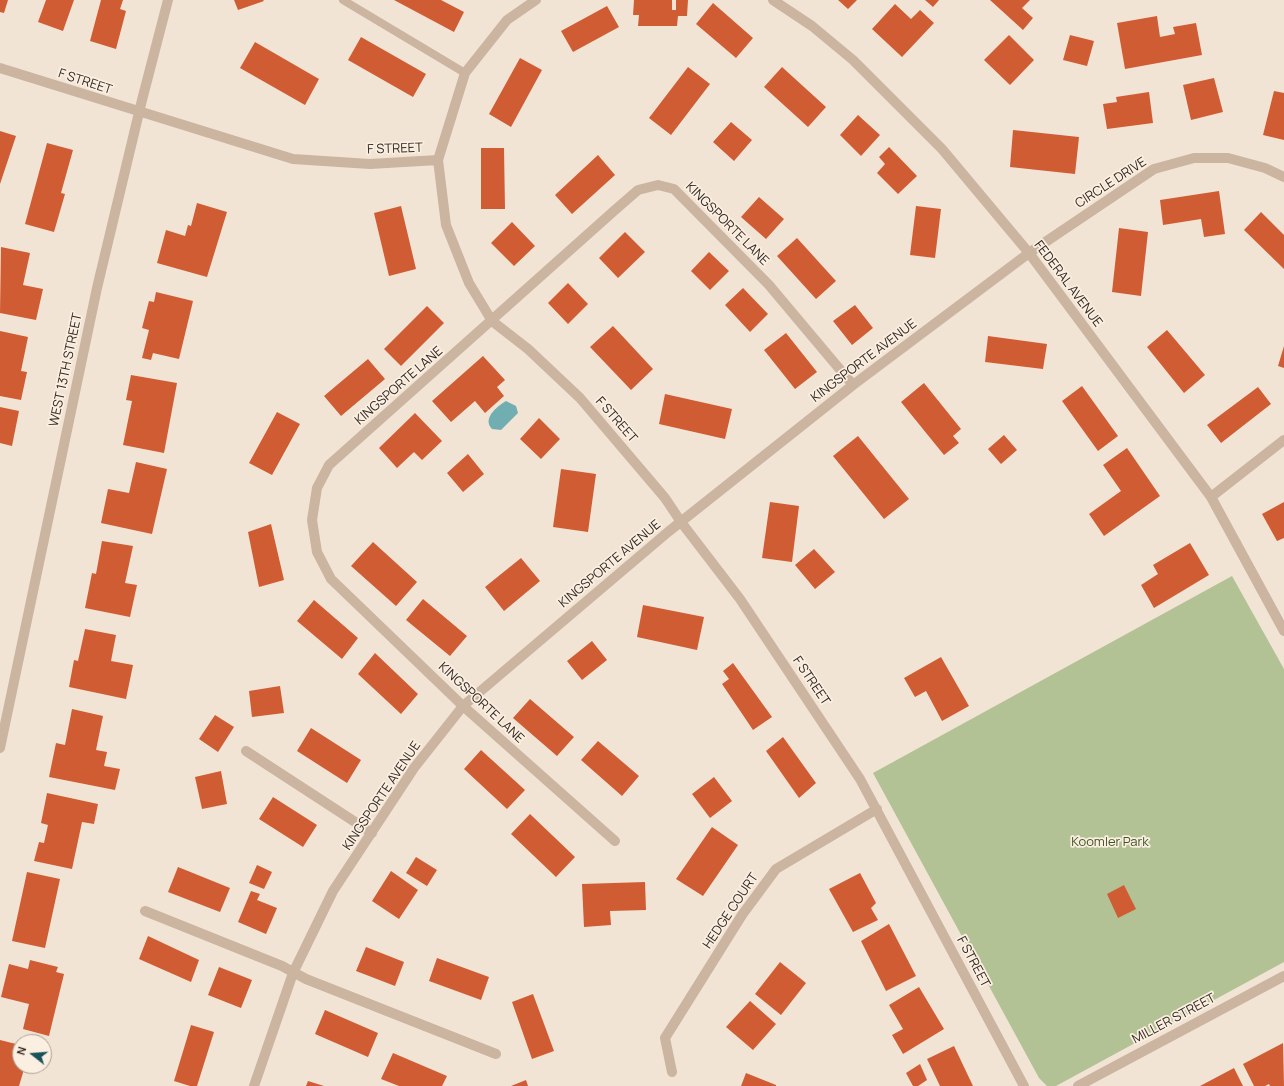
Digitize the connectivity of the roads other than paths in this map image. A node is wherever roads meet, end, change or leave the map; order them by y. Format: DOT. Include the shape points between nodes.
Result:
graph roads {
  1 [pos="168,0"];
  2 [pos="344,0"];
  3 [pos="536,0"];
  4 [pos="773,0"];
  5 [pos="0,68"];
  6 [pos="465,73"];
  7 [pos="139,112"];
  8 [pos="438,160"];
  9 [pos="1284,177"];
  10 [pos="1029,253"];
  11 [pos="492,321"];
  12 [pos="853,385"];
  13 [pos="1284,440"];
  14 [pos="1211,497"];
  15 [pos="681,522"];
  16 [pos="1284,631"];
  17 [pos="463,706"];
  18 [pos="0,748"];
  19 [pos="246,751"];
  20 [pos="877,809"];
  21 [pos="372,833"];
  22 [pos="615,841"];
  23 [pos="145,911"];
  24 [pos="293,972"];
  25 [pos="1284,976"];
  26 [pos="496,1054"];
  27 [pos="672,1072"];
  28 [pos="254,1086"];
  29 [pos="1024,1086"];
  30 [pos="1078,1086"];
  1 -- 7 [label="street, WEST 13TH STREET"];
  2 -- 6 [label="lane"];
  3 -- 6 [label="street" via="507,20"];
  4 -- 10 [label="street, FEDERAL AVENUE" via="812,26 853,60 942,149"];
  5 -- 7 [label="street, F STREET"];
  6 -- 8 [label="street"];
  7 -- 8 [label="street, F STREET" via="293,159 370,164"];
  7 -- 18 [label="street, WEST 13TH STREET" via="97,288"];
  8 -- 11 [label="street, F STREET" via="446,225 469,283"];
  9 -- 10 [label="street, CIRCLE DRIVE" via="1265,168 1228,158 1194,158 1154,169"];
  10 -- 12 [label="street, KINGSPORTE AVENUE"];
  10 -- 14 [label="street, FEDERAL AVENUE"];
  11 -- 12 [label="street, KINGSPORTE LANE" via="638,190 658,185 674,188 769,285"];
  11 -- 15 [label="street, F STREET" via="528,349 580,398 665,498"];
  11 -- 17 [label="street, KINGSPORTE LANE" via="330,465 317,488 312,520 317,552 331,579"];
  12 -- 15 [label="street, KINGSPORTE AVENUE"];
  13 -- 14 [label="street"];
  14 -- 16 [label="street, FEDERAL AVENUE"];
  15 -- 17 [label="street, KINGSPORTE AVENUE"];
  15 -- 20 [label="street, F STREET" via="740,599 808,699"];
  17 -- 21 [label="street, KINGSPORTE AVENUE" via="414,768"];
  17 -- 22 [label="street, KINGSPORTE LANE"];
  19 -- 21 [label="street"];
  20 -- 27 [label="street, HEDGE COURT" via="776,869 742,915 665,1038"];
  20 -- 29 [label="street, F STREET"];
  21 -- 24 [label="street, KINGSPORTE AVENUE" via="333,891"];
  23 -- 24 [label="street"];
  24 -- 26 [label="street"];
  24 -- 28 [label="street, KINGSPORTE AVENUE"];
  25 -- 30 [label="street, MILLER STREET"];
}
